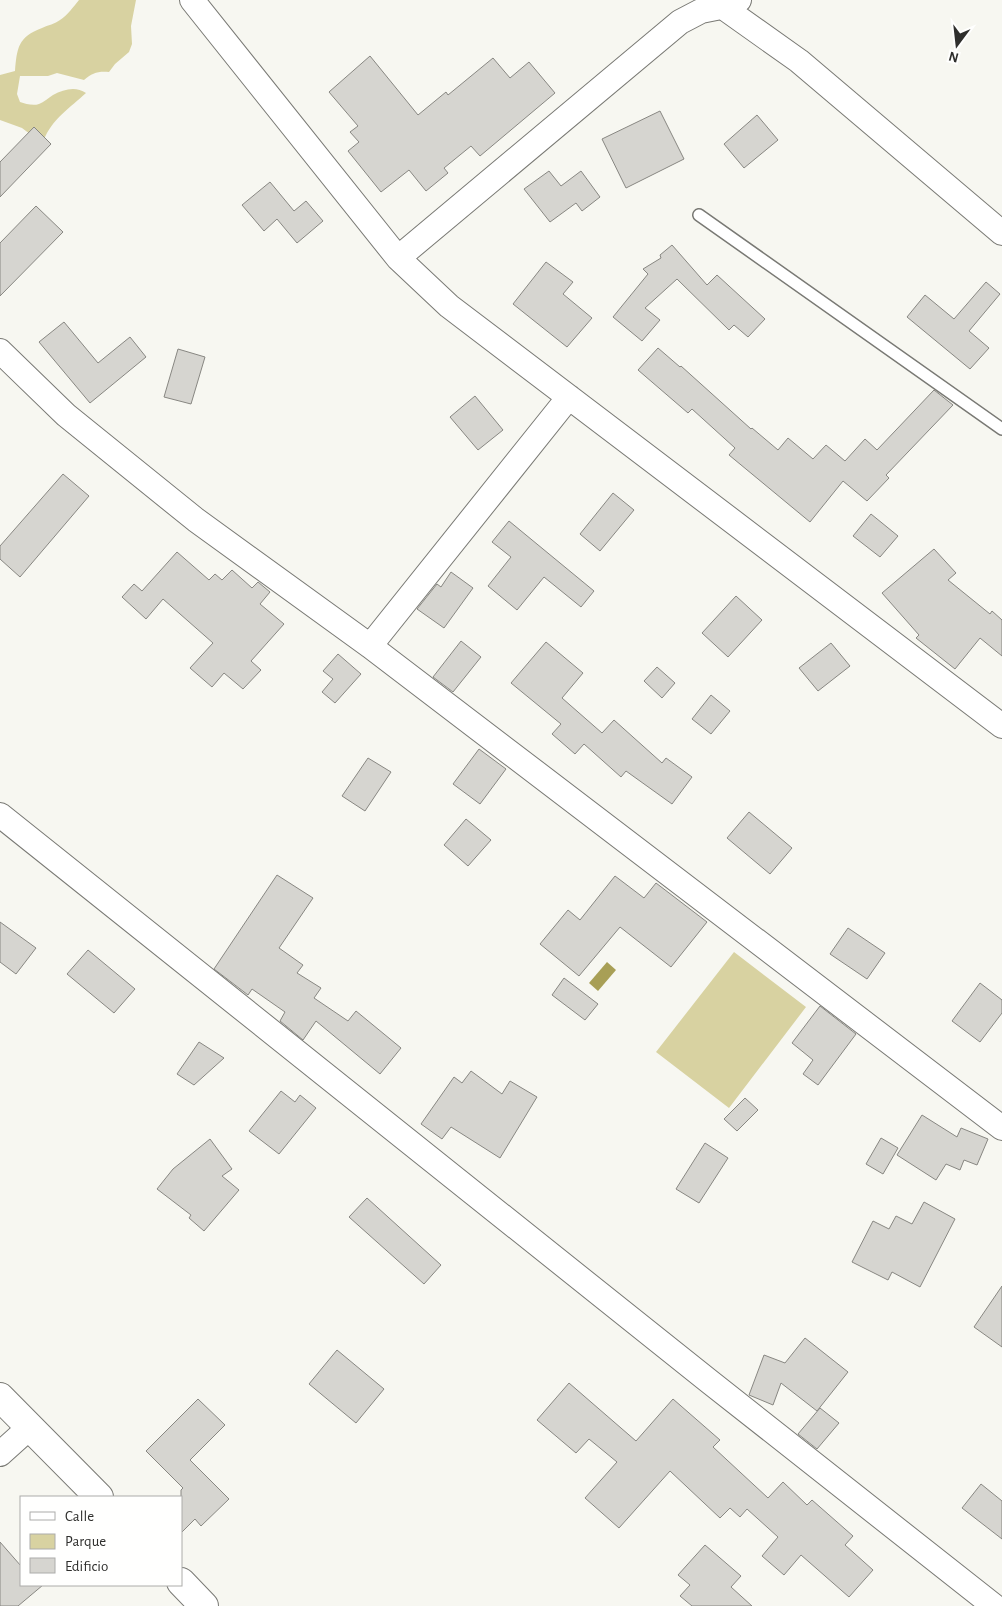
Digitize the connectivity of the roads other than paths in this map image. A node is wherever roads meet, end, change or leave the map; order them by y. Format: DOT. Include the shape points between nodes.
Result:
graph roads {
  1 [pos="192,0"];
  2 [pos="725,2"];
  3 [pos="699,215"];
  4 [pos="1002,233"];
  5 [pos="398,258"];
  6 [pos="0,351"];
  7 [pos="569,397"];
  8 [pos="1002,429"];
  9 [pos="370,646"];
  10 [pos="1002,726"];
  11 [pos="0,815"];
  12 [pos="1002,1128"];
  13 [pos="0,1397"];
  14 [pos="30,1427"];
  15 [pos="0,1454"];
  16 [pos="97,1496"];
  17 [pos="182,1583"];
  18 [pos="204,1606"];
  19 [pos="994,1606"];
  1 -- 5 [label="street"];
  2 -- 4 [label="street" via="800,61"];
  2 -- 5 [label="street" via="680,22"];
  3 -- 8 [label="lane"];
  5 -- 7 [label="street" via="449,306"];
  6 -- 9 [label="street" via="66,415 196,520"];
  7 -- 9 [label="street"];
  7 -- 10 [label="street"];
  9 -- 12 [label="street"];
  11 -- 19 [label="street"];
  13 -- 14 [label="main road"];
  14 -- 15 [label="street"];
  14 -- 16 [label="main road"];
  17 -- 18 [label="main road"];
}
